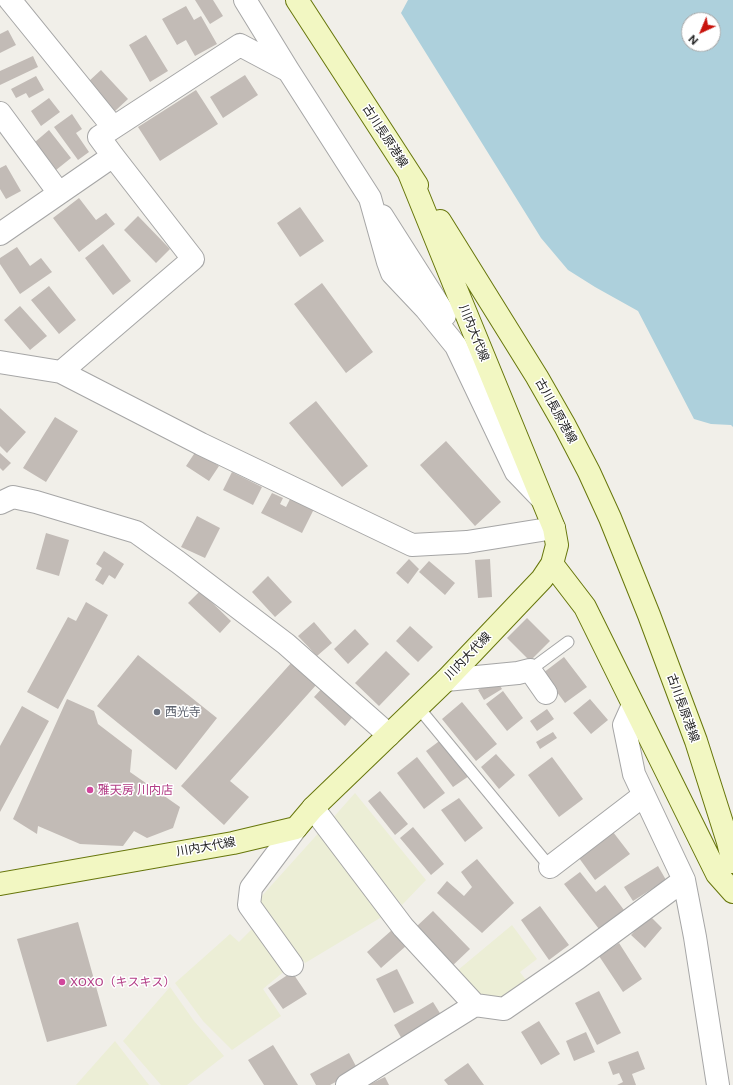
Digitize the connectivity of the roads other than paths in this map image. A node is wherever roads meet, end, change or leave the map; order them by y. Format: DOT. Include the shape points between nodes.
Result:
graph roads {
  1 [pos="10,0"];
  2 [pos="245,0"];
  3 [pos="297,0"];
  4 [pos="288,70"];
  5 [pos="0,112"];
  6 [pos="113,127"];
  7 [pos="113,156"];
  8 [pos="410,173"];
  9 [pos="59,193"];
  10 [pos="0,234"];
  11 [pos="0,362"];
  12 [pos="61,372"];
  13 [pos="541,498"];
  14 [pos="0,503"];
  15 [pos="554,528"];
  16 [pos="552,564"];
  17 [pos="568,642"];
  18 [pos="530,670"];
  19 [pos="446,680"];
  20 [pos="546,693"];
  21 [pos="632,705"];
  22 [pos="418,707"];
  23 [pos="389,735"];
  24 [pos="644,795"];
  25 [pos="313,808"];
  26 [pos="296,828"];
  27 [pos="733,862"];
  28 [pos="550,866"];
  29 [pos="684,880"];
  30 [pos="0,884"];
  31 [pos="733,892"];
  32 [pos="292,965"];
  33 [pos="475,1005"];
  34 [pos="347,1085"];
  35 [pos="718,1085"];
  1 -- 6 [label="street"];
  2 -- 4 [label="street"];
  3 -- 8 [label="main road, 古川長原港線"];
  4 -- 6 [label="street" via="240,44"];
  4 -- 13 [label="street" via="370,198 392,273 456,346 516,472"];
  5 -- 9 [label="street"];
  6 -- 7 [label="street" via="99,137"];
  7 -- 9 [label="street"];
  7 -- 12 [label="street" via="193,259"];
  8 -- 13 [label="main road, 川内大代線"];
  8 -- 27 [label="main road, 古川長原港線" via="537,377 589,472 649,615 696,741"];
  9 -- 10 [label="street"];
  11 -- 12 [label="street"];
  12 -- 15 [label="street" via="201,444 412,545 467,542"];
  13 -- 15 [label="main road, 川内大代線"];
  14 -- 23 [label="street" via="13,497 136,532 286,644"];
  15 -- 16 [label="main road, 川内大代線" via="557,545"];
  16 -- 19 [label="main road, 川内大代線" via="542,579"];
  16 -- 21 [label="main road" via="585,607"];
  17 -- 18 [label="lane"];
  18 -- 19 [label="street"];
  18 -- 20 [label="street"];
  19 -- 22 [label="main road, 川内大代線"];
  21 -- 24 [label="street" via="624,725 634,774"];
  21 -- 31 [label="main road" via="717,874"];
  22 -- 23 [label="main road, 川内大代線"];
  22 -- 28 [label="lane"];
  23 -- 25 [label="main road, 川内大代線"];
  24 -- 28 [label="street"];
  24 -- 29 [label="street"];
  25 -- 26 [label="main road, 川内大代線"];
  25 -- 33 [label="street" via="403,927"];
  26 -- 30 [label="main road, 川内大代線" via="233,843"];
  26 -- 32 [label="street" via="251,888 249,905"];
  29 -- 33 [label="street" via="504,1009"];
  29 -- 35 [label="street"];
  33 -- 34 [label="street"];
}
